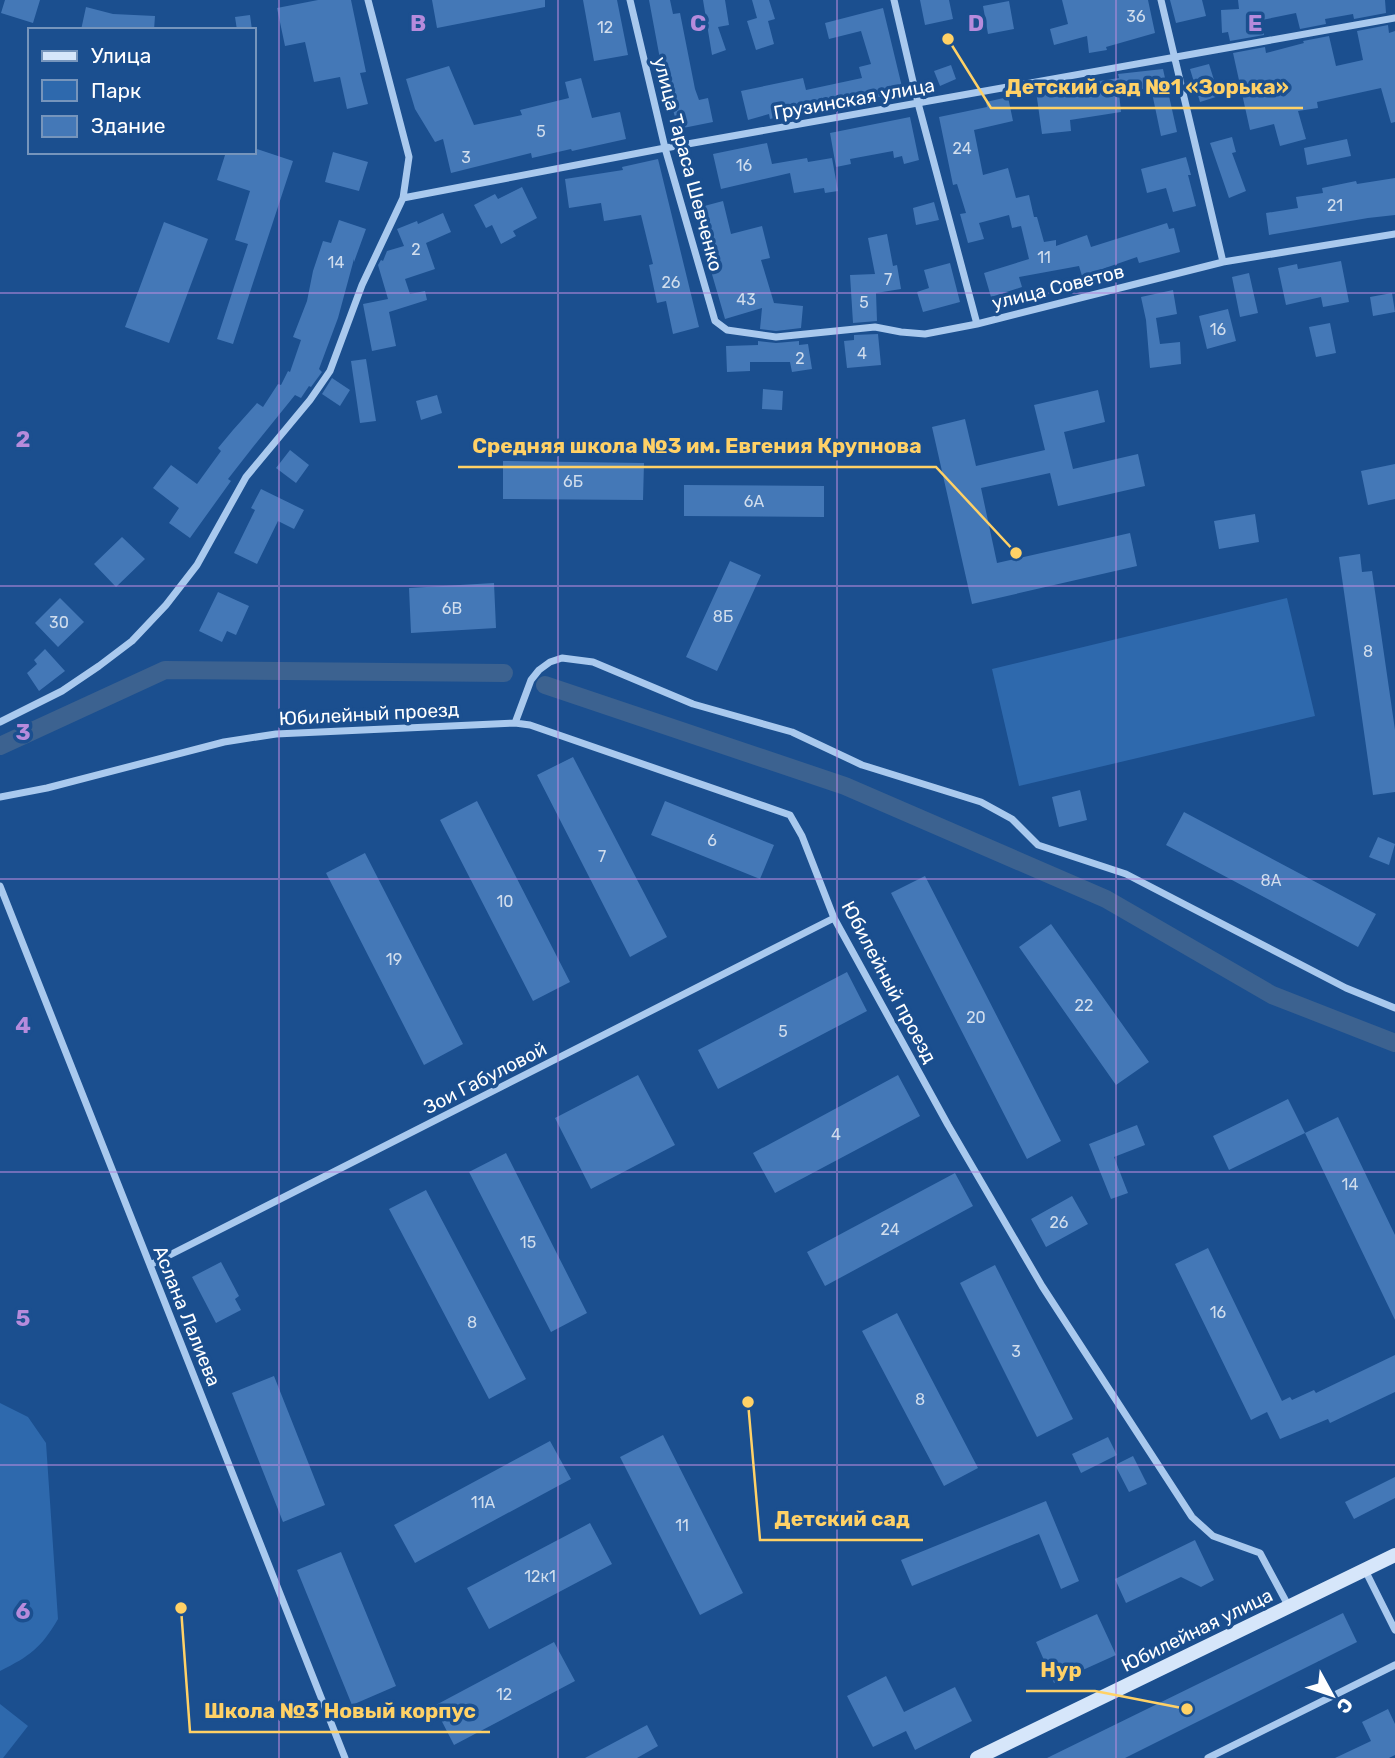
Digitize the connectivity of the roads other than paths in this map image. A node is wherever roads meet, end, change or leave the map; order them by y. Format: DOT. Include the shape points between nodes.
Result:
graph roads {
  1 [pos="368,0"];
  2 [pos="630,0"];
  3 [pos="894,0"];
  4 [pos="1161,0"];
  5 [pos="1395,18"];
  6 [pos="1176,57"];
  7 [pos="918,103"];
  8 [pos="665,148"];
  9 [pos="403,198"];
  10 [pos="1395,234"];
  11 [pos="1223,262"];
  12 [pos="977,324"];
  13 [pos="727,330"];
  14 [pos="0,722"];
  15 [pos="515,723"];
  16 [pos="0,797"];
  17 [pos="0,886"];
  18 [pos="834,918"];
  19 [pos="1395,1008"];
  20 [pos="149,1265"];
  21 [pos="1395,1555"];
  22 [pos="1365,1570"];
  23 [pos="1289,1606"];
  24 [pos="1395,1630"];
  25 [pos="1395,1665"];
  26 [pos="345,1758"];
  27 [pos="977,1758"];
  28 [pos="1208,1758"];
  1 -- 9 [label="street" via="409,157"];
  2 -- 8 [label="street, улица Тараса Шевченко"];
  3 -- 7 [label="street"];
  4 -- 6 [label="street"];
  5 -- 6 [label="street, Грузинская улица"];
  6 -- 7 [label="street, Грузинская улица"];
  6 -- 11 [label="street"];
  7 -- 8 [label="street, Грузинская улица"];
  7 -- 12 [label="street"];
  8 -- 9 [label="street, Грузинская улица"];
  8 -- 13 [label="street, улица Тараса Шевченко" via="715,321"];
  9 -- 14 [label="street" via="362,285 330,370 246,477 184,584 132,640 99,666 62,691"];
  10 -- 11 [label="street, улица Советов"];
  11 -- 12 [label="street, улица Советов"];
  12 -- 13 [label="street, улица Советов" via="925,334 875,327 776,337"];
  15 -- 16 [label="street, Юбилейный проезд" via="276,734"];
  15 -- 18 [label="street, Юбилейный проезд" via="790,815"];
  15 -- 19 [label="street" via="539,670 562,658 593,662 694,704 792,732 862,765 981,802 1012,819 1038,845 1126,874 1346,988"];
  17 -- 20 [label="street, Аслана Лалиева"];
  18 -- 20 [label="street, Зои Габуловой"];
  18 -- 23 [label="street, Юбилейный проезд" via="1042,1286 1192,1517 1213,1536 1260,1553"];
  20 -- 26 [label="street, Аслана Лалиева"];
  21 -- 22 [label="main road, Юбилейная улица"];
  22 -- 23 [label="main road, Юбилейная улица"];
  22 -- 24 [label="street"];
  23 -- 27 [label="main road, Юбилейная улица"];
  25 -- 28 [label="street"];
}
